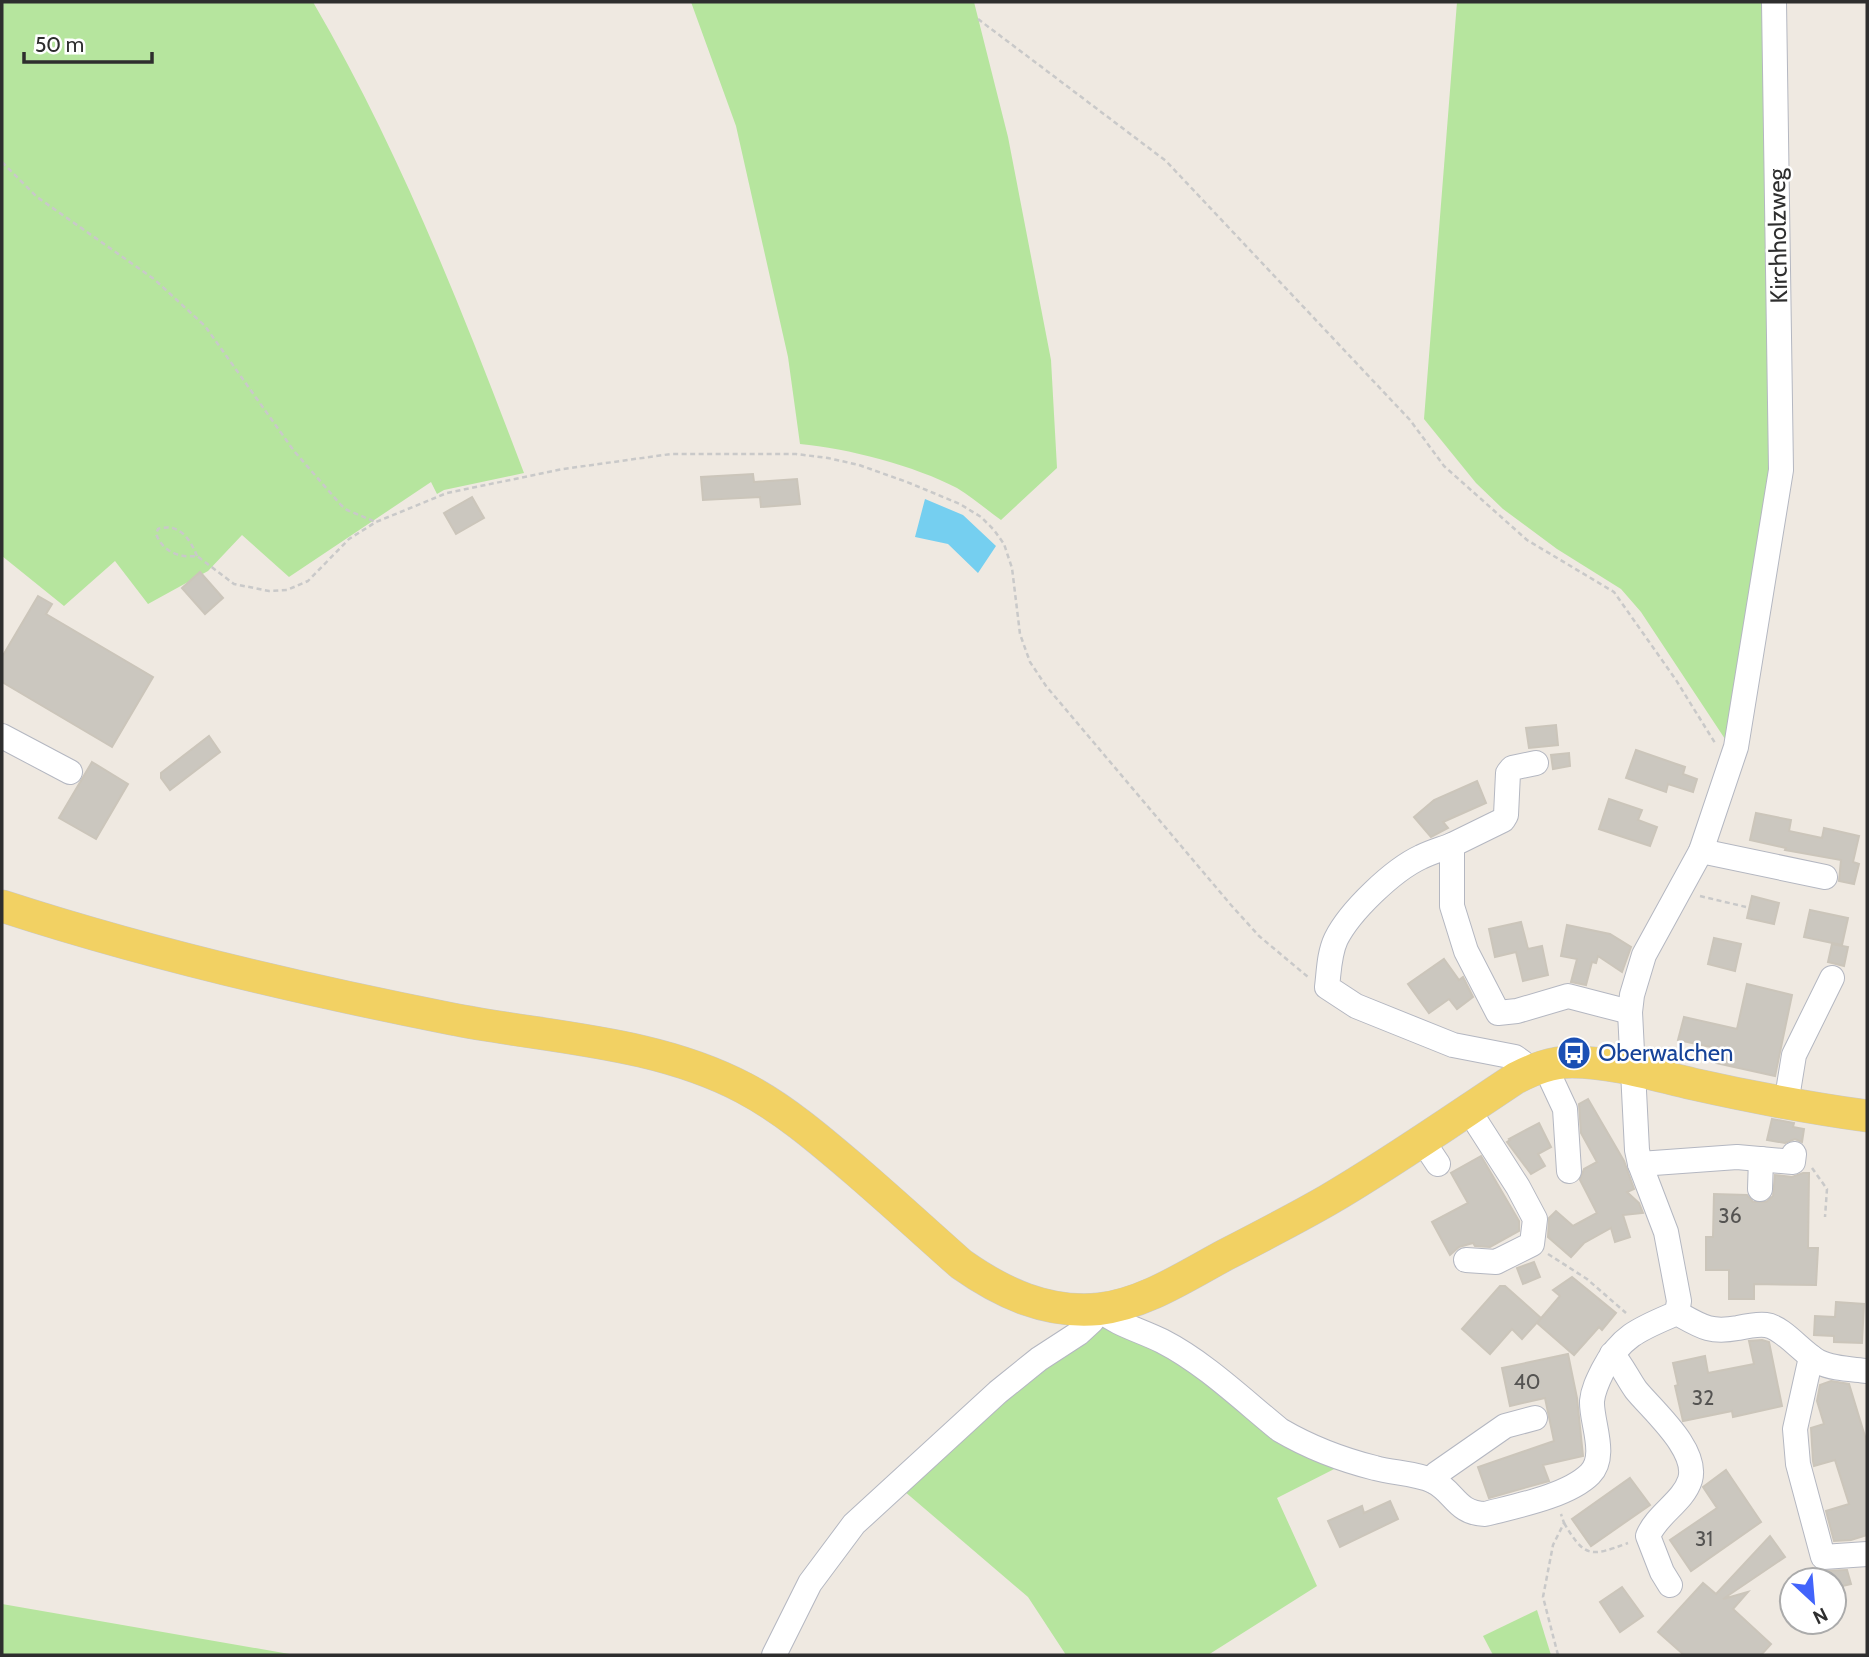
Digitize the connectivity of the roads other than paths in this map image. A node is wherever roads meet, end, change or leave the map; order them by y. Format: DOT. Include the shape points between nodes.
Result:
graph roads {
  1 [pos="1774,2"];
  2 [pos="2,736"];
  3 [pos="1536,763"];
  4 [pos="70,772"];
  5 [pos="1452,845"];
  6 [pos="1701,851"];
  7 [pos="1825,877"];
  8 [pos="2,906"];
  9 [pos="1832,978"];
  10 [pos="1630,1013"];
  11 [pos="1539,1068"];
  12 [pos="1633,1070"];
  13 [pos="1786,1104"];
  14 [pos="1468,1110"];
  15 [pos="1867,1116"];
  16 [pos="1793,1158"];
  17 [pos="1760,1159"];
  18 [pos="1640,1164"];
  19 [pos="1569,1171"];
  20 [pos="1760,1189"];
  21 [pos="1466,1260"];
  22 [pos="1098,1309"];
  23 [pos="1677,1313"];
  24 [pos="1612,1354"];
  25 [pos="1811,1357"];
  26 [pos="1867,1371"];
  27 [pos="1535,1418"];
  28 [pos="1433,1481"];
  29 [pos="1867,1554"];
  30 [pos="1670,1585"];
  31 [pos="774,1655"];
  1 -- 6 [label="street, Kirchholzweg" via="1781,470 1736,747"];
  2 -- 4 [label="street"];
  3 -- 5 [label="street" via="1508,773 1503,820"];
  5 -- 10 [label="street" via="1452,906 1466,951 1497,1013 1568,996"];
  5 -- 11 [label="street" via="1420,857 1398,872 1351,918 1336,940 1327,987 1356,1006 1453,1045 1515,1057"];
  6 -- 7 [label="street"];
  6 -- 10 [label="street, Kirchholzweg" via="1644,954"];
  8 -- 22 [label="main road" via="242,975 689,1064 745,1089 820,1140 983,1279 1027,1301"];
  9 -- 13 [label="street" via="1794,1055"];
  10 -- 12 [label="street, Kirchholzweg"];
  11 -- 12 [label="main road" via="1579,1062"];
  11 -- 14 [label="main road"];
  11 -- 19 [label="street" via="1551,1079 1564,1110"];
  12 -- 13 [label="main road"];
  12 -- 18 [label="street, Kirchholzweg"];
  13 -- 15 [label="main road"];
  14 -- 21 [label="street" via="1535,1219 1532,1244 1496,1262"];
  14 -- 22 [label="main road" via="1430,1152 1327,1200 1179,1280"];
  16 -- 17 [label="street"];
  17 -- 18 [label="street"];
  17 -- 20 [label="street"];
  18 -- 23 [label="street, Kirchholzweg" via="1666,1231 1679,1301"];
  22 -- 28 [label="street" via="1196,1363 1293,1438 1374,1468"];
  22 -- 31 [label="street" via="1079,1333 998,1392 854,1524 810,1583"];
  23 -- 24 [label="street" via="1640,1329"];
  23 -- 25 [label="street" via="1704,1329 1775,1328"];
  24 -- 28 [label="street" via="1592,1400 1598,1456 1589,1475 1556,1494 1485,1514 1466,1511"];
  24 -- 30 [label="street" via="1678,1438 1689,1460 1690,1480 1685,1490 1648,1536"];
  25 -- 26 [label="street" via="1831,1367"];
  25 -- 29 [label="street" via="1795,1429 1798,1464 1823,1557"];
  27 -- 28 [label="street" via="1505,1426 1436,1474"];
}
